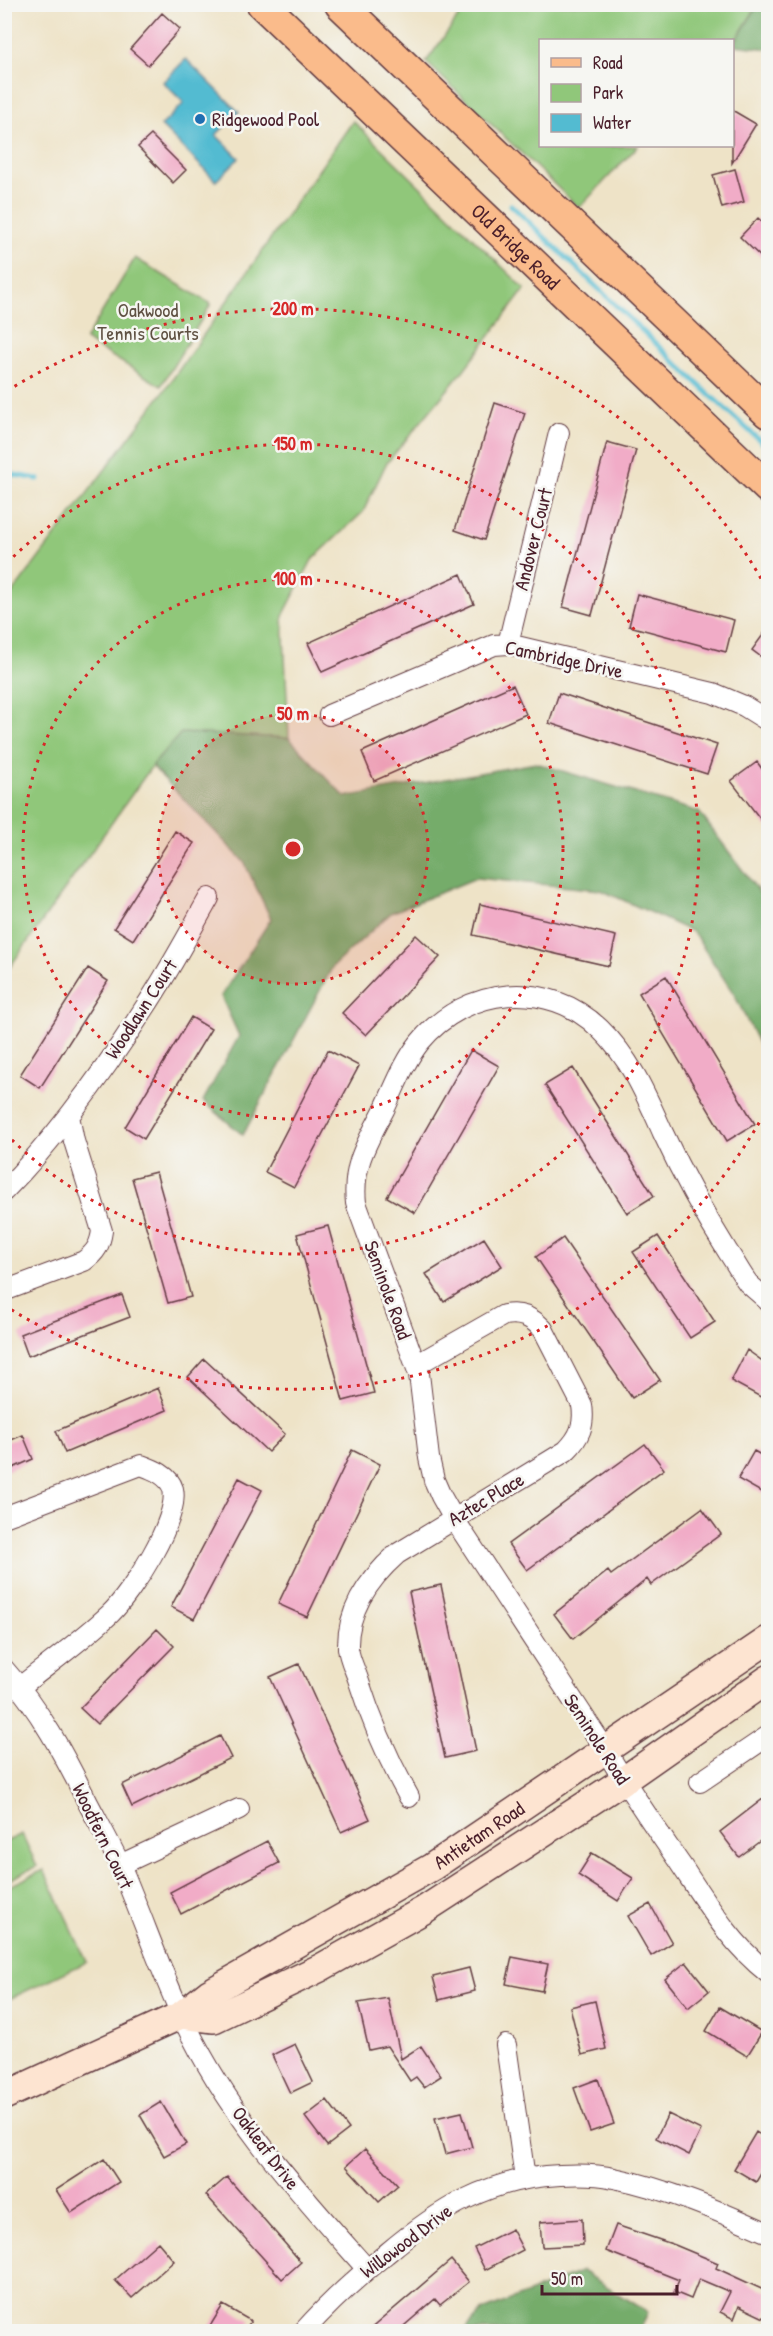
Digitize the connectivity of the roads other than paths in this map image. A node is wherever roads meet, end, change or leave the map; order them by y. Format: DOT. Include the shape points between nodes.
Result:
graph roads {
  1 [pos="262,4"];
  2 [pos="340,4"];
  3 [pos="768,413"];
  4 [pos="559,434"];
  5 [pos="768,488"];
  6 [pos="508,644"];
  7 [pos="329,715"];
  8 [pos="768,721"];
  9 [pos="209,898"];
  10 [pos="69,1116"];
  11 [pos="4,1191"];
  12 [pos="4,1291"];
  13 [pos="768,1301"];
  14 [pos="416,1365"];
  15 [pos="4,1517"];
  16 [pos="454,1518"];
  17 [pos="768,1640"];
  18 [pos="4,1669"];
  19 [pos="768,1679"];
  20 [pos="20,1687"];
  21 [pos="768,1737"];
  22 [pos="605,1749"];
  23 [pos="624,1780"];
  24 [pos="700,1782"];
  25 [pos="409,1797"];
  26 [pos="239,1809"];
  27 [pos="120,1865"];
  28 [pos="768,1973"];
  29 [pos="181,2015"];
  30 [pos="506,2045"];
  31 [pos="4,2096"];
  32 [pos="525,2178"];
  33 [pos="768,2233"];
  34 [pos="367,2269"];
  35 [pos="303,2331"];
  1 -- 5 [label="main road, Old Bridge Road"];
  2 -- 3 [label="main road"];
  4 -- 6 [label="street, Andover Court"];
  6 -- 7 [label="street, Cambridge Drive" via="494,645"];
  6 -- 8 [label="street, Cambridge Drive" via="713,693"];
  9 -- 10 [label="street, Woodlawn Court" via="145,1009"];
  10 -- 11 [label="street, Woodlawn Court"];
  10 -- 12 [label="street" via="102,1231 100,1242 94,1254 84,1261"];
  13 -- 14 [label="street, Seminole Road" via="748,1282 712,1227 634,1072 618,1048 599,1028 557,1001 535,996 493,997 455,1012 420,1042 357,1166 356,1203"];
  14 -- 16 [label="street, Seminole Road" via="434,1480"];
  14 -- 16 [label="street, Aztec Place" via="504,1315 525,1315 543,1329 582,1405 582,1428 577,1440 566,1450"];
  15 -- 20 [label="street" via="141,1465 165,1477 173,1489 167,1524 130,1589 111,1613"];
  16 -- 22 [label="street, Seminole Road"];
  16 -- 25 [label="street, Aztec Place" via="380,1568 356,1606 350,1628 348,1650 364,1701"];
  17 -- 22 [label="street, Antietam Road"];
  18 -- 20 [label="street, Woodfern Court"];
  19 -- 23 [label="street, Antietam Road"];
  20 -- 27 [label="street, Woodfern Court" via="62,1752"];
  21 -- 24 [label="street"];
  22 -- 23 [label="street, Seminole Road"];
  22 -- 29 [label="street, Antietam Road" via="432,1867 209,1993"];
  23 -- 28 [label="street, Seminole Road" via="717,1918 740,1948"];
  23 -- 29 [label="street, Antietam Road" via="424,1910 320,1968 214,2019"];
  26 -- 27 [label="street"];
  27 -- 29 [label="street, Woodfern Court"];
  29 -- 31 [label="street, Antietam Road"];
  29 -- 34 [label="street, Oakleaf Drive" via="252,2135"];
  30 -- 32 [label="street"];
  32 -- 33 [label="street, Willowood Drive" via="581,2174 613,2177 723,2213"];
  32 -- 34 [label="street, Willowood Drive" via="492,2187 439,2212"];
  34 -- 35 [label="street, Willowood Drive"];
}
